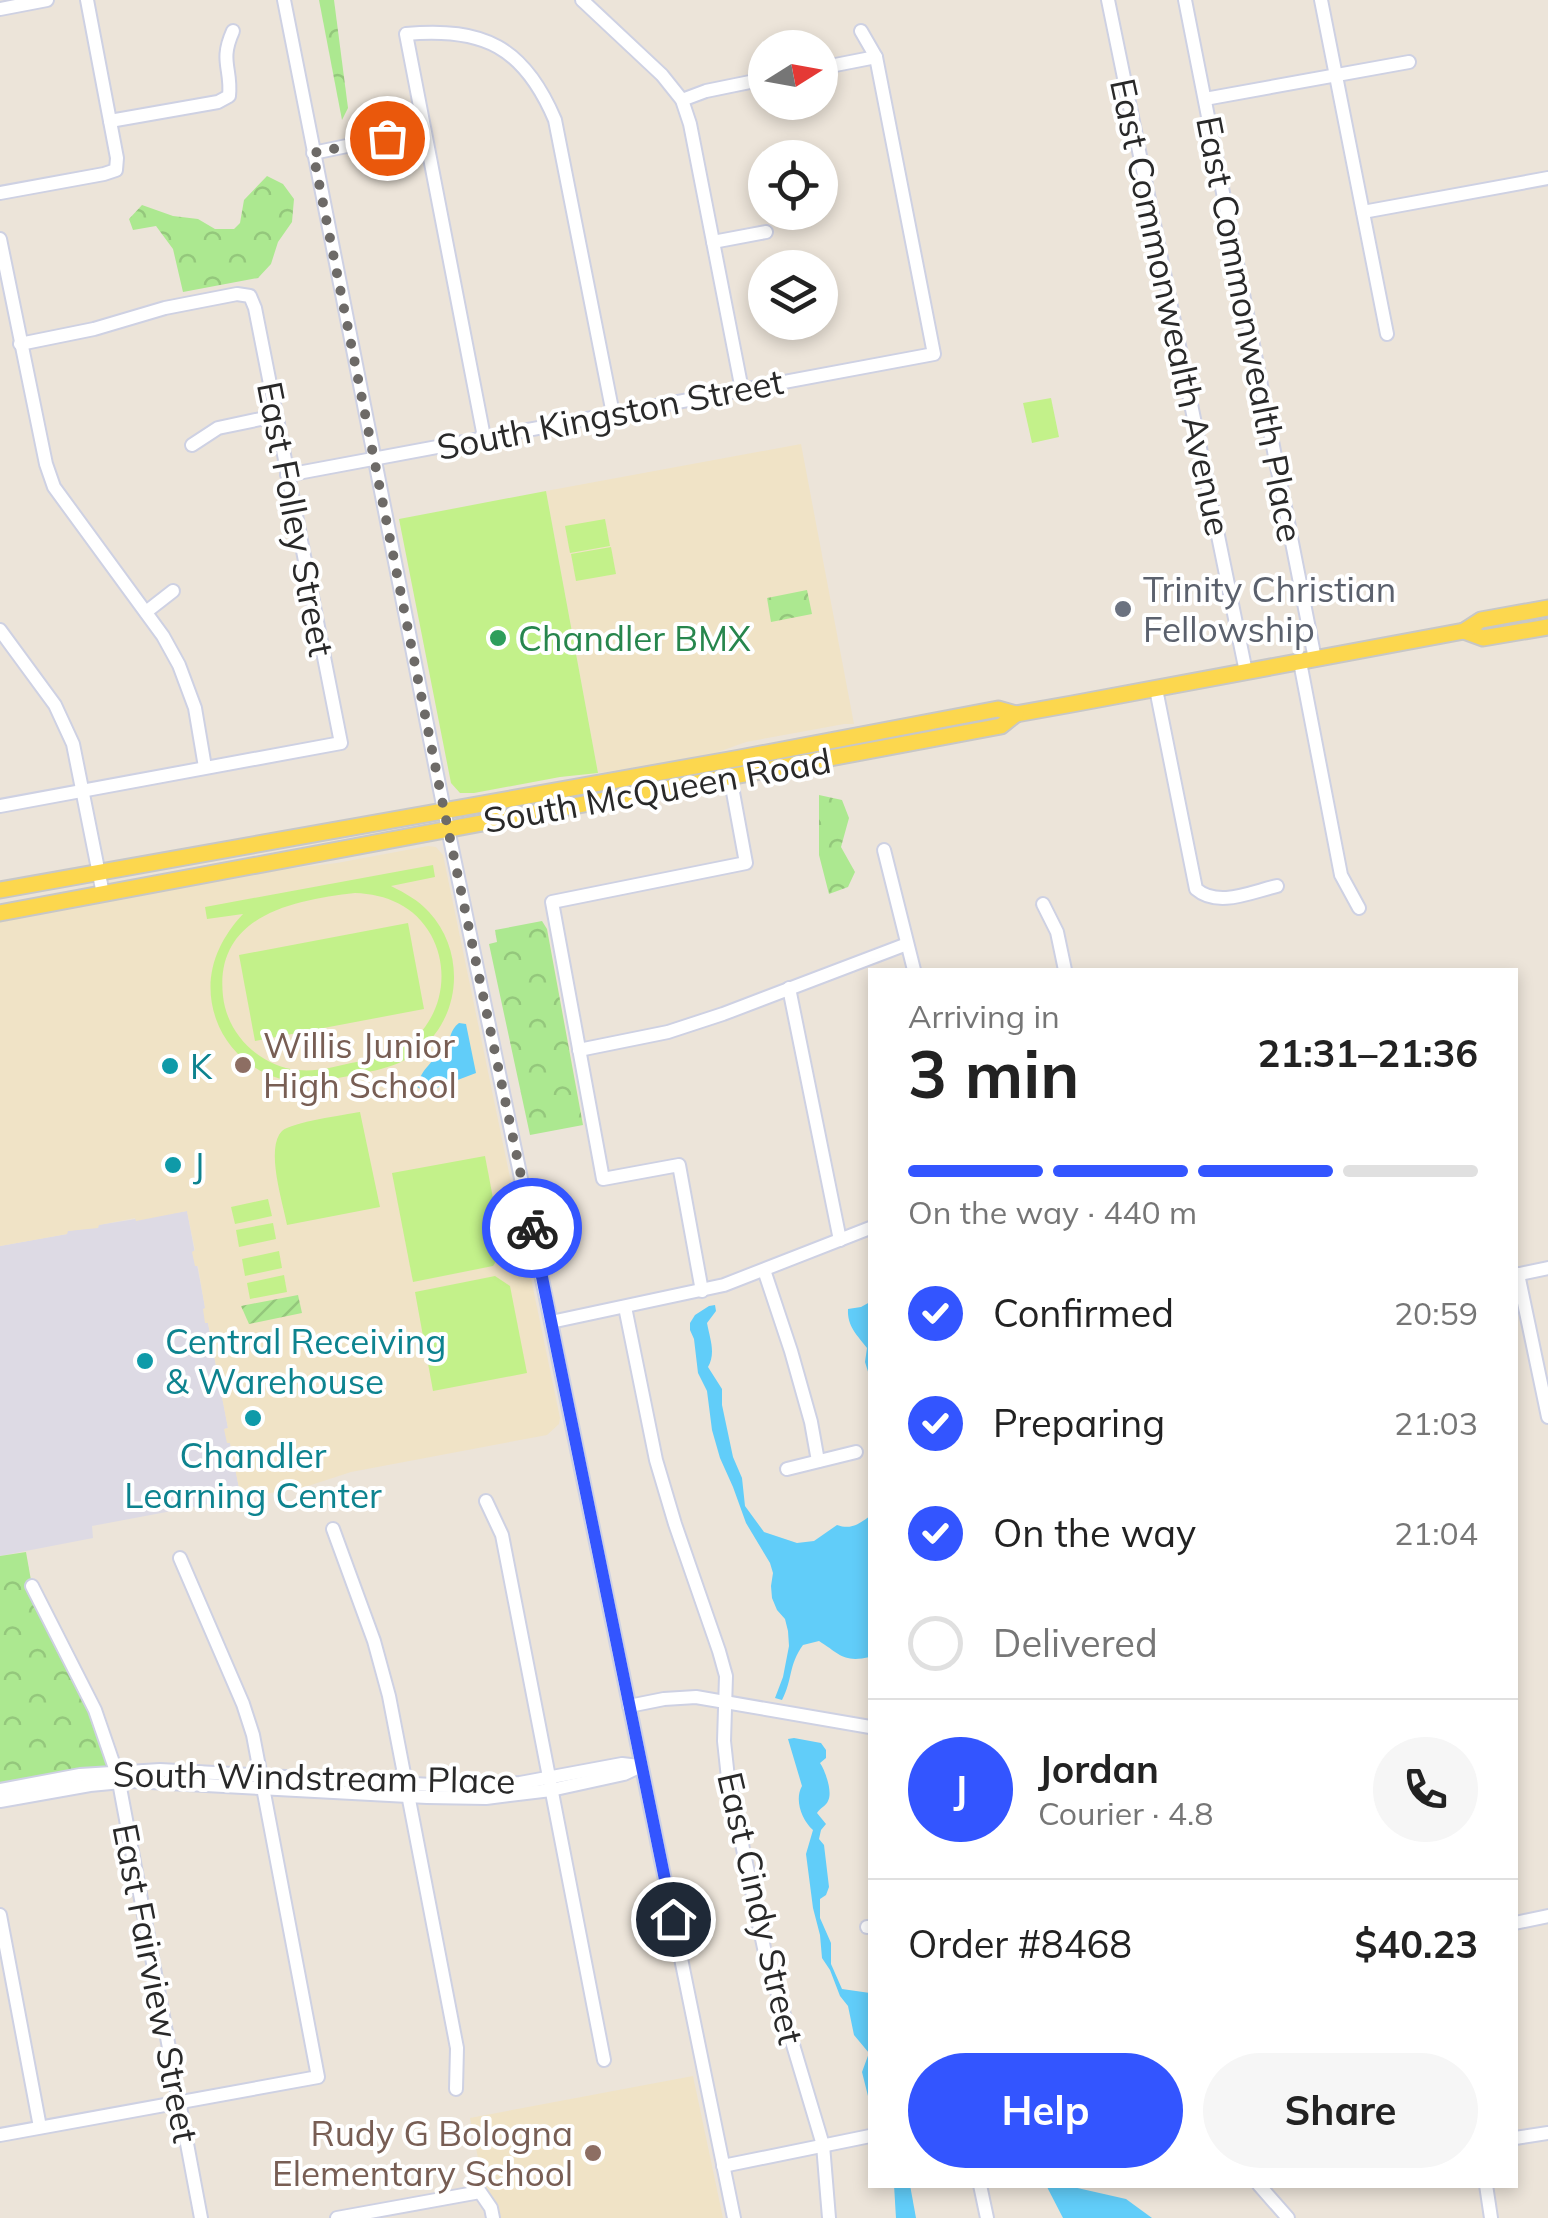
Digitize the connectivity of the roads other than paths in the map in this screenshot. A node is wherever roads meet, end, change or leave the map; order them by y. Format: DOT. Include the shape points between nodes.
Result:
graph roads {
  1 [pos="47,0"];
  2 [pos="87,0"];
  3 [pos="284,0"];
  4 [pos="582,0"];
  5 [pos="1108,0"];
  6 [pos="1186,0"];
  7 [pos="1320,0"];
  8 [pos="0,9"];
  9 [pos="233,31"];
  10 [pos="861,31"];
  11 [pos="876,57"];
  12 [pos="1409,62"];
  13 [pos="838,64"];
  14 [pos="1336,76"];
  15 [pos="748,82"];
  16 [pos="1205,99"];
  17 [pos="682,100"];
  18 [pos="110,121"];
  19 [pos="424,130"];
  20 [pos="313,153"];
  21 [pos="1548,178"];
  22 [pos="0,194"];
  23 [pos="1363,212"];
  24 [pos="766,232"];
  25 [pos="0,239"];
  26 [pos="712,242"];
  27 [pos="3,272"];
  28 [pos="1387,334"];
  29 [pos="20,344"];
  30 [pos="742,390"];
  31 [pos="613,414"];
  32 [pos="275,416"];
  33 [pos="484,438"];
  34 [pos="192,445"];
  35 [pos="374,458"];
  36 [pos="287,475"];
  37 [pos="173,592"];
  38 [pos="1548,608"];
  39 [pos="146,612"];
  40 [pos="1548,627"];
  41 [pos="0,630"];
  42 [pos="1464,631"];
  43 [pos="1308,660"];
  44 [pos="1246,672"];
  45 [pos="1156,688"];
  46 [pos="205,766"];
  47 [pos="729,768"];
  48 [pos="84,790"];
  49 [pos="0,806"];
  50 [pos="444,810"];
  51 [pos="448,828"];
  52 [pos="884,850"];
  53 [pos="98,872"];
  54 [pos="1277,886"];
  55 [pos="0,890"];
  56 [pos="103,894"];
  57 [pos="1043,904"];
  58 [pos="1359,908"];
  59 [pos="0,913"];
  60 [pos="907,944"];
  61 [pos="913,968"];
  62 [pos="1065,968"];
  63 [pos="789,988"];
  64 [pos="579,1050"];
  65 [pos="868,1229"];
  66 [pos="840,1240"];
  67 [pos="1548,1268"];
  68 [pos="764,1270"];
  69 [pos="1518,1274"];
  70 [pos="1518,1279"];
  71 [pos="702,1291"];
  72 [pos="625,1307"];
  73 [pos="552,1322"];
  74 [pos="1548,1417"];
  75 [pos="856,1452"];
  76 [pos="818,1461"];
  77 [pos="787,1469"];
  78 [pos="486,1501"];
  79 [pos="333,1529"];
  80 [pos="180,1558"];
  81 [pos="32,1586"];
  82 [pos="726,1701"];
  83 [pos="629,1706"];
  84 [pos="868,1727"];
  85 [pos="641,1766"];
  86 [pos="118,1777"];
  87 [pos="262,1782"];
  88 [pos="550,1784"];
  89 [pos="0,1790"];
  90 [pos="407,1790"];
  91 [pos="0,1801"];
  92 [pos="0,1915"];
  93 [pos="1548,1916"];
  94 [pos="1518,1922"];
  95 [pos="604,2060"];
  96 [pos="456,2089"];
  97 [pos="178,2103"];
  98 [pos="40,2127"];
  99 [pos="1548,2133"];
  100 [pos="0,2135"];
  101 [pos="868,2136"];
  102 [pos="1518,2138"];
  103 [pos="823,2145"];
  104 [pos="723,2166"];
  105 [pos="981,2188"];
  106 [pos="1261,2188"];
  107 [pos="1487,2188"];
  108 [pos="344,2217"];
  109 [pos="201,2218"];
  110 [pos="337,2218"];
  111 [pos="494,2218"];
  112 [pos="734,2218"];
  113 [pos="828,2218"];
  114 [pos="987,2218"];
  115 [pos="1288,2218"];
  116 [pos="1492,2218"];
  1 -- 8 [label="street"];
  2 -- 18 [label="street"];
  3 -- 20 [label="street"];
  4 -- 17 [label="street"];
  5 -- 44 [label="street, East Commonwealth Avenue"];
  6 -- 16 [label="street, East Commonwealth Place"];
  7 -- 14 [label="street"];
  9 -- 18 [label="street" via="225,58 230,96"];
  10 -- 11 [label="street"];
  11 -- 13 [label="street"];
  11 -- 30 [label="street, South Kingston Street" via="934,354"];
  12 -- 14 [label="street"];
  14 -- 16 [label="street"];
  14 -- 23 [label="street"];
  15 -- 17 [label="street"];
  16 -- 43 [label="street, East Commonwealth Place"];
  17 -- 26 [label="street"];
  18 -- 22 [label="street" via="116,170"];
  19 -- 20 [label="street"];
  19 -- 31 [label="street" via="406,34 480,38 526,69 545,96"];
  19 -- 33 [label="street"];
  20 -- 35 [label="street"];
  21 -- 23 [label="street"];
  23 -- 28 [label="street"];
  24 -- 26 [label="street"];
  25 -- 27 [label="street"];
  26 -- 30 [label="street"];
  27 -- 29 [label="street"];
  29 -- 32 [label="street, East Folley Street" via="165,308 250,296"];
  29 -- 39 [label="street" via="54,488"];
  30 -- 31 [label="street, South Kingston Street"];
  31 -- 33 [label="street, South Kingston Street"];
  32 -- 34 [label="street" via="218,428"];
  32 -- 36 [label="street, East Folley Street"];
  33 -- 35 [label="street, South Kingston Street"];
  35 -- 36 [label="street, South Kingston Street"];
  35 -- 50 [label="street"];
  36 -- 46 [label="street, East Folley Street" via="341,743"];
  37 -- 39 [label="street"];
  38 -- 42 [label="main road" via="1481,620"];
  39 -- 46 [label="street" via="195,708"];
  40 -- 42 [label="main road" via="1484,638"];
  41 -- 48 [label="street" via="55,705"];
  42 -- 43 [label="main road, South McQueen Road"];
  43 -- 44 [label="main road, South McQueen Road"];
  43 -- 58 [label="street, East Commonwealth Place" via="1341,875"];
  44 -- 45 [label="main road, South McQueen Road"];
  45 -- 47 [label="main road, South McQueen Road" via="1016,714 1001,726"];
  45 -- 54 [label="street" via="1196,889 1216,900"];
  46 -- 48 [label="street"];
  47 -- 50 [label="main road, South McQueen Road"];
  47 -- 51 [label="main road, South McQueen Road"];
  47 -- 64 [label="street" via="746,863 552,902"];
  48 -- 49 [label="street"];
  48 -- 53 [label="street"];
  50 -- 51 [label="street"];
  50 -- 53 [label="main road, South McQueen Road"];
  51 -- 56 [label="main road, South McQueen Road"];
  51 -- 73 [label="street"];
  52 -- 60 [label="street"];
  53 -- 55 [label="main road, South McQueen Road"];
  53 -- 56 [label="street"];
  56 -- 59 [label="main road, South McQueen Road"];
  57 -- 62 [label="street"];
  60 -- 61 [label="street"];
  60 -- 63 [label="street"];
  63 -- 64 [label="street" via="668,1032"];
  63 -- 66 [label="street"];
  64 -- 71 [label="street" via="603,1179 679,1165"];
  65 -- 66 [label="street"];
  66 -- 68 [label="street"];
  67 -- 69 [label="street"];
  68 -- 71 [label="street"];
  68 -- 76 [label="street"];
  70 -- 74 [label="street"];
  71 -- 72 [label="street"];
  72 -- 73 [label="street"];
  72 -- 82 [label="street, East Cindy Street" via="656,1460 720,1651"];
  73 -- 83 [label="street"];
  75 -- 76 [label="street"];
  76 -- 77 [label="street"];
  78 -- 88 [label="street" via="502,1535"];
  79 -- 90 [label="street" via="374,1640"];
  80 -- 87 [label="street" via="243,1704"];
  81 -- 86 [label="street, East Fairview Street" via="95,1710"];
  82 -- 83 [label="street" via="696,1696"];
  82 -- 84 [label="street"];
  82 -- 103 [label="street, East Cindy Street" via="728,1778 764,1948"];
  83 -- 85 [label="street"];
  85 -- 88 [label="street, South Windstream Place"];
  85 -- 104 [label="street"];
  86 -- 87 [label="street, South Windstream Place" via="160,1770"];
  86 -- 89 [label="street, South Windstream Place"];
  86 -- 91 [label="street, South Windstream Place"];
  86 -- 97 [label="street, East Fairview Street"];
  87 -- 90 [label="street, South Windstream Place"];
  87 -- 97 [label="street" via="318,2076"];
  88 -- 90 [label="street, South Windstream Place" via="486,1798"];
  88 -- 95 [label="street"];
  90 -- 96 [label="street" via="457,2048"];
  92 -- 98 [label="street"];
  93 -- 94 [label="street"];
  97 -- 98 [label="street"];
  97 -- 109 [label="street, East Fairview Street"];
  98 -- 100 [label="street"];
  99 -- 102 [label="street"];
  101 -- 103 [label="street"];
  103 -- 104 [label="street"];
  103 -- 113 [label="street, East Cindy Street"];
  104 -- 112 [label="street"];
  105 -- 114 [label="street"];
  106 -- 115 [label="street"];
  107 -- 116 [label="street"];
  108 -- 110 [label="street"];
  108 -- 111 [label="street" via="480,2192"];
}
